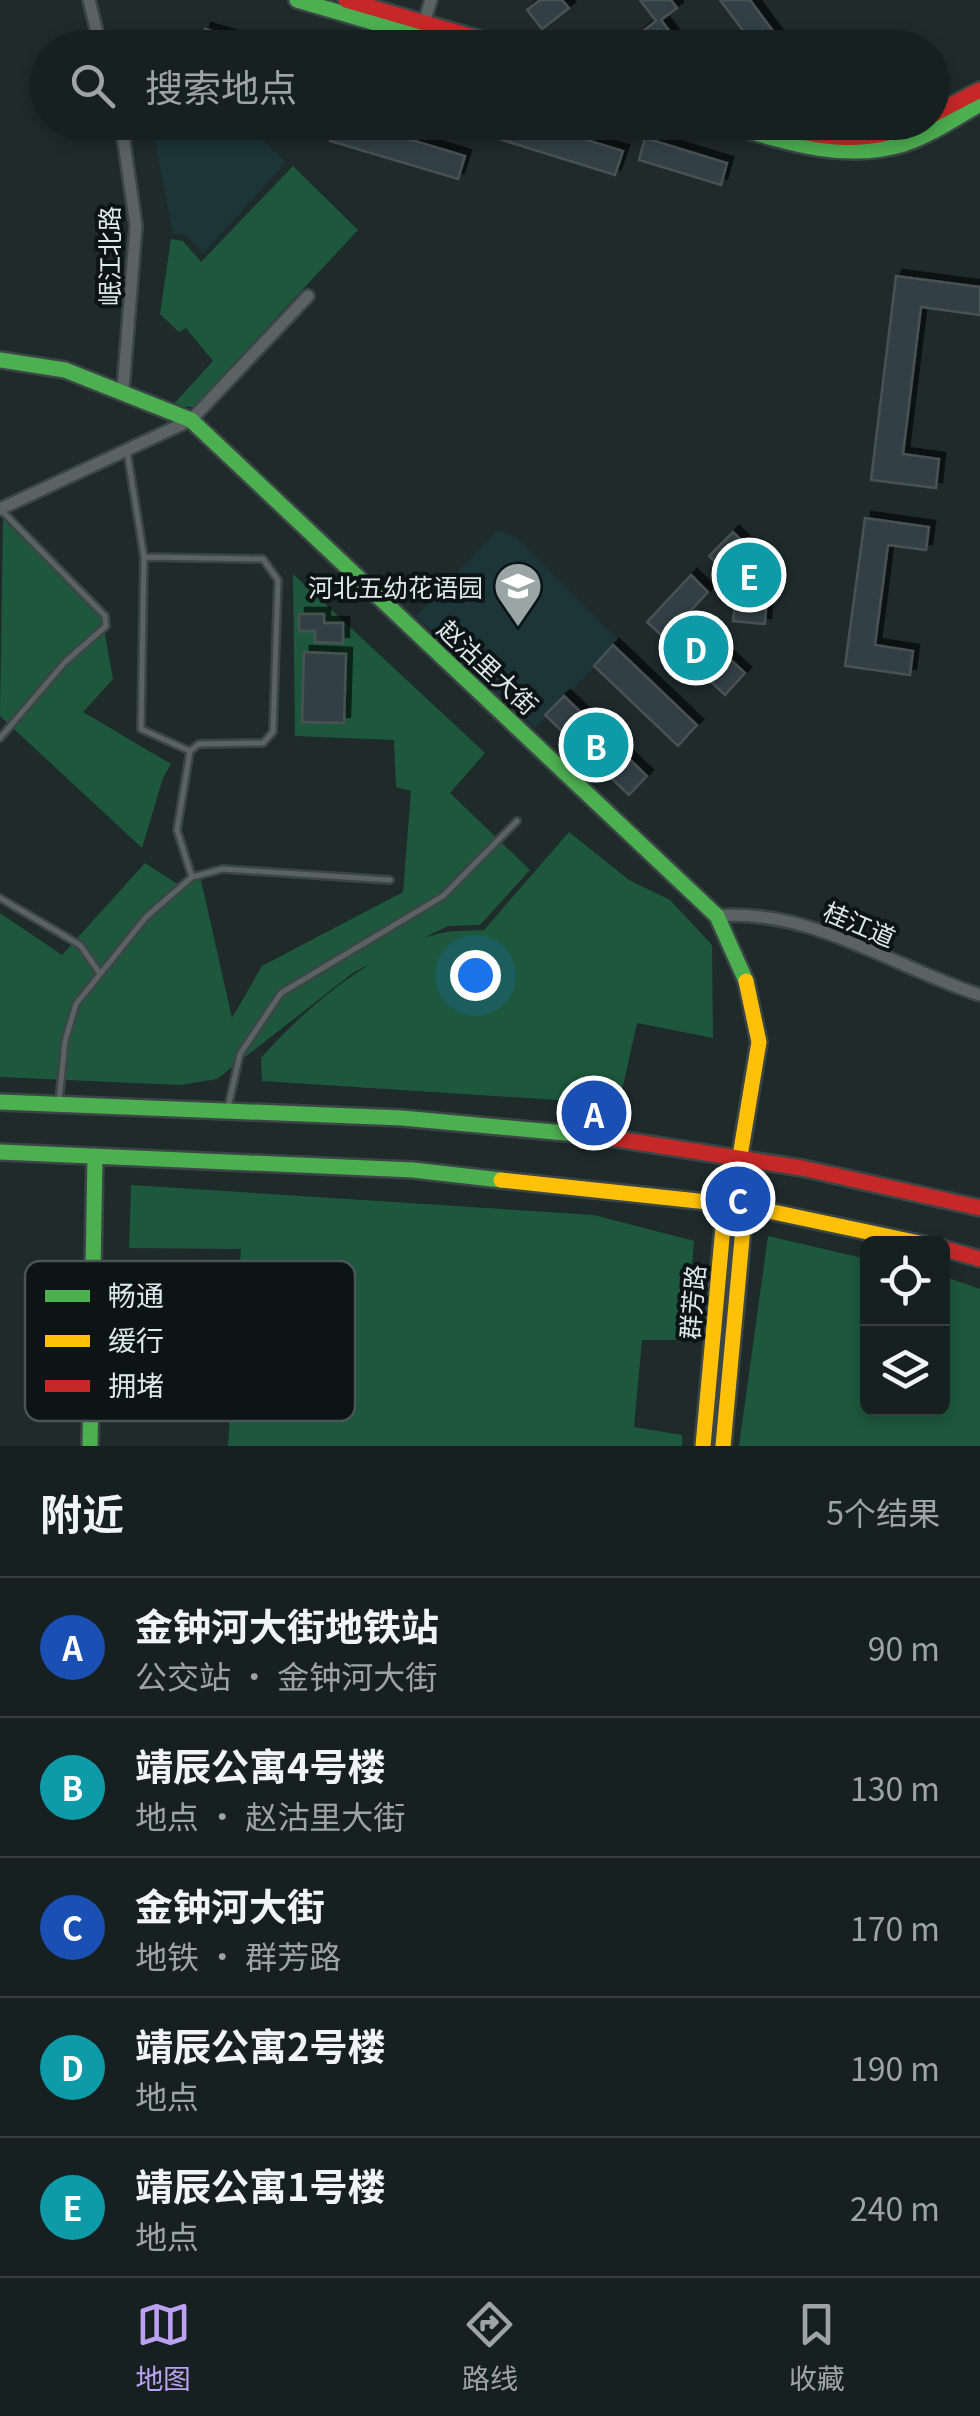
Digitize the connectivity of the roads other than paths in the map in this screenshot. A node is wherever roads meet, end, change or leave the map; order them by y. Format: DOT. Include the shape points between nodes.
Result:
graph roads {
  1 [pos="89,0"];
  2 [pos="298,0"];
  3 [pos="346,0"];
  4 [pos="431,0"];
  5 [pos="422,29"];
  6 [pos="96,30"];
  7 [pos="427,30"];
  8 [pos="980,90"];
  9 [pos="980,104"];
  10 [pos="950,106"];
  11 [pos="950,120"];
  12 [pos="124,140"];
  13 [pos="783,140"];
  14 [pos="840,140"];
  15 [pos="867,140"];
  16 [pos="912,140"];
  17 [pos="308,296"];
  18 [pos="0,360"];
  19 [pos="123,390"];
  20 [pos="191,420"];
  21 [pos="126,448"];
  22 [pos="0,509"];
  23 [pos="144,557"];
  24 [pos="0,738"];
  25 [pos="190,750"];
  26 [pos="517,821"];
  27 [pos="192,877"];
  28 [pos="390,880"];
  29 [pos="0,898"];
  30 [pos="717,916"];
  31 [pos="99,972"];
  32 [pos="980,995"];
  33 [pos="0,1102"];
  34 [pos="58,1104"];
  35 [pos="227,1110"];
  36 [pos="0,1152"];
  37 [pos="95,1156"];
  38 [pos="740,1156"];
  39 [pos="726,1205"];
  40 [pos="745,1206"];
  41 [pos="980,1208"];
  42 [pos="886,1236"];
  43 [pos="950,1250"];
  44 [pos="980,1259"];
  45 [pos="93,1261"];
  46 [pos="90,1421"];
  47 [pos="90,1446"];
  48 [pos="703,1446"];
  49 [pos="723,1446"];
  1 -- 6 [label="street"];
  2 -- 5 [label="main road"];
  3 -- 5 [label="main road"];
  4 -- 5 [label="street"];
  5 -- 7 [label="main road"];
  8 -- 10 [label="main road"];
  9 -- 11 [label="main road"];
  12 -- 19 [label="street, 岷江北路" via="136,226"];
  13 -- 16 [label="main road" via="852,153"];
  14 -- 15 [label="main road"];
  17 -- 20 [label="street"];
  18 -- 19 [label="main road, 赵沽里大街" via="65,370"];
  19 -- 20 [label="main road, 赵沽里大街"];
  20 -- 21 [label="street"];
  20 -- 30 [label="main road, 赵沽里大街"];
  21 -- 22 [label="street"];
  21 -- 23 [label="lane"];
  22 -- 24 [label="lane" via="105,616 106,626 65,662"];
  23 -- 25 [label="lane" via="141,729"];
  23 -- 25 [label="lane" via="263,559 278,580 273,732 264,744 199,744"];
  25 -- 27 [label="lane" via="178,830"];
  26 -- 35 [label="lane" via="443,896 281,993 240,1054"];
  27 -- 28 [label="lane" via="224,869"];
  27 -- 31 [label="lane"];
  29 -- 31 [label="lane" via="80,945"];
  30 -- 32 [label="street, 桂江道" via="752,913 813,927"];
  30 -- 38 [label="main road, 赵沽里大街" via="744,970 759,1042"];
  31 -- 34 [label="lane" via="76,1004"];
  33 -- 34 [label="main road"];
  34 -- 35 [label="main road"];
  35 -- 38 [label="main road" via="434,1117 619,1135"];
  36 -- 37 [label="main road"];
  37 -- 39 [label="main road" via="414,1170"];
  37 -- 45 [label="main road"];
  38 -- 39 [label="main road, 群芳路"];
  38 -- 40 [label="main road, 群芳路"];
  38 -- 41 [label="main road"];
  39 -- 40 [label="main road"];
  39 -- 48 [label="main road, 群芳路"];
  40 -- 42 [label="main road"];
  40 -- 49 [label="main road, 群芳路"];
  43 -- 44 [label="main road"];
  46 -- 47 [label="main road"];
}
